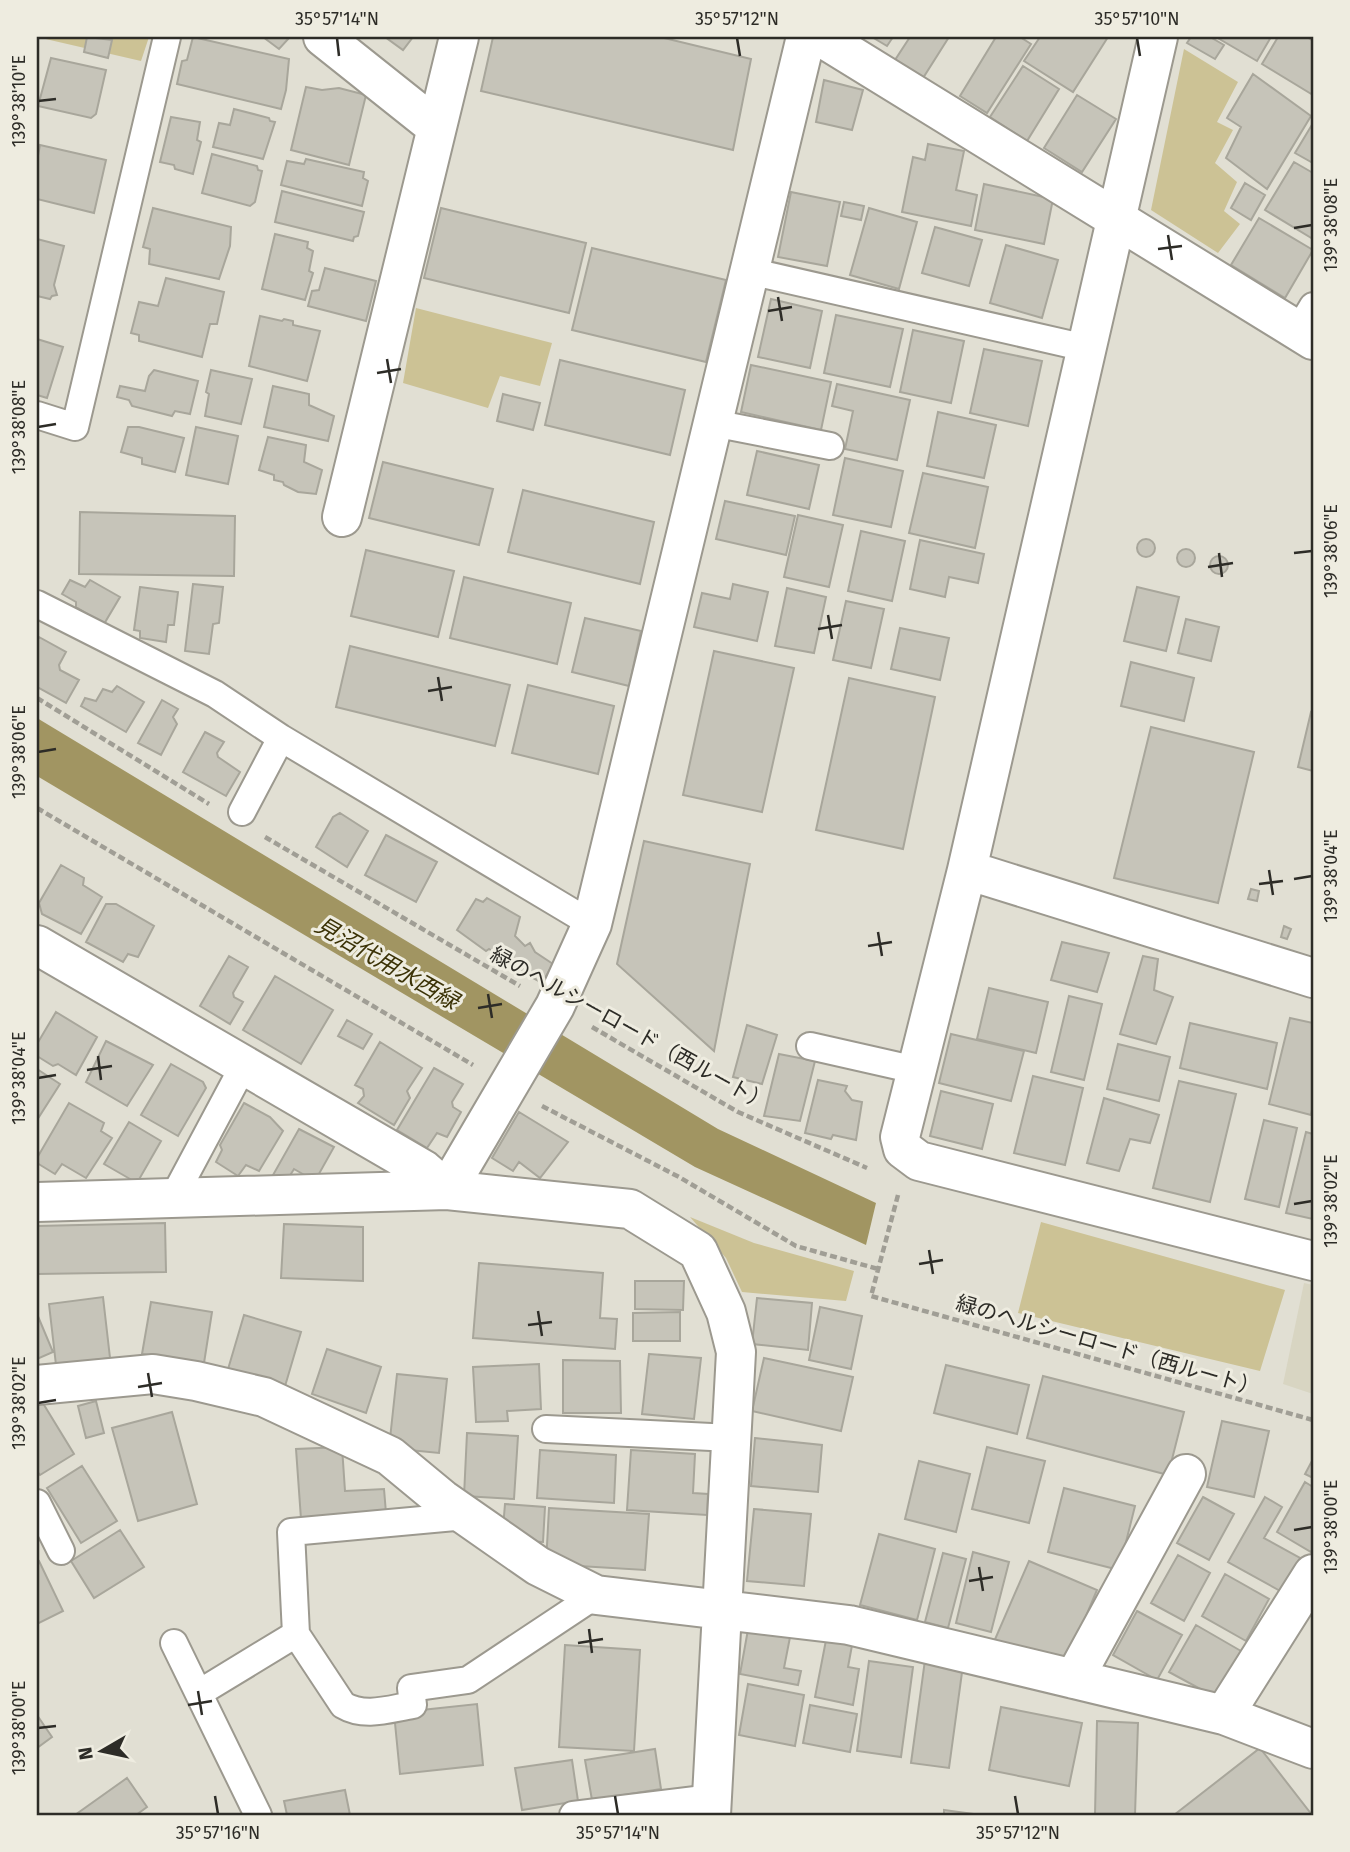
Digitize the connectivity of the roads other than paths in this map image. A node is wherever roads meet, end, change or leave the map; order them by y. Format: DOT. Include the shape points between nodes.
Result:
graph roads {
  1 [pos="167,37"];
  2 [pos="323,37"];
  3 [pos="458,37"];
  4 [pos="806,37"];
  5 [pos="821,37"];
  6 [pos="1158,37"];
  7 [pos="436,128"];
  8 [pos="1116,220"];
  9 [pos="749,271"];
  10 [pos="1308,326"];
  11 [pos="1087,348"];
  12 [pos="37,415"];
  13 [pos="713,423"];
  14 [pos="830,446"];
  15 [pos="342,517"];
  16 [pos="37,604"];
  17 [pos="281,738"];
  18 [pos="242,812"];
  19 [pos="967,870"];
  20 [pos="592,924"];
  21 [pos="37,945"];
  22 [pos="1313,978"];
  23 [pos="810,1046"];
  24 [pos="244,1065"];
  25 [pos="916,1070"];
  26 [pos="447,1190"];
  27 [pos="173,1198"];
  28 [pos="38,1200"];
  29 [pos="1313,1261"];
  30 [pos="37,1385"];
  31 [pos="546,1429"];
  32 [pos="732,1438"];
  33 [pos="1186,1474"];
  34 [pos="37,1503"];
  35 [pos="466,1516"];
  36 [pos="61,1551"];
  37 [pos="1313,1574"];
  38 [pos="596,1595"];
  39 [pos="722,1611"];
  40 [pos="296,1634"];
  41 [pos="174,1643"];
  42 [pos="1074,1679"];
  43 [pos="199,1693"];
  44 [pos="1224,1715"];
  45 [pos="1313,1749"];
  46 [pos="711,1807"];
  47 [pos="258,1815"];
  48 [pos="573,1815"];
  1 -- 12 [label="lane" via="75,427"];
  2 -- 7 [label="street"];
  3 -- 7 [label="street"];
  4 -- 9 [label="street"];
  5 -- 8 [label="street"];
  6 -- 8 [label="street"];
  7 -- 15 [label="street"];
  8 -- 10 [label="street"];
  8 -- 11 [label="street"];
  9 -- 11 [label="lane"];
  9 -- 13 [label="street"];
  11 -- 19 [label="street"];
  13 -- 14 [label="lane"];
  13 -- 20 [label="street"];
  16 -- 17 [label="lane" via="215,694"];
  17 -- 18 [label="lane"];
  17 -- 20 [label="lane"];
  19 -- 22 [label="street"];
  19 -- 25 [label="street"];
  20 -- 26 [label="street" via="555,1006"];
  21 -- 24 [label="street"];
  23 -- 25 [label="lane"];
  24 -- 26 [label="street" via="424,1170"];
  24 -- 27 [label="lane"];
  25 -- 29 [label="street" via="900,1137 903,1149 919,1161"];
  26 -- 27 [label="street"];
  26 -- 32 [label="street" via="630,1209 698,1251 726,1312 736,1352"];
  27 -- 28 [label="street"];
  30 -- 35 [label="street" via="153,1374 264,1397 390,1456"];
  31 -- 32 [label="lane"];
  32 -- 39 [label="street"];
  33 -- 42 [label="street"];
  34 -- 36 [label="lane"];
  35 -- 38 [label="street" via="538,1566"];
  35 -- 40 [label="lane" via="291,1532"];
  37 -- 44 [label="street"];
  38 -- 39 [label="street"];
  38 -- 40 [label="lane" via="468,1680 411,1688 412,1705 363,1713 343,1706"];
  39 -- 42 [label="street" via="849,1625"];
  39 -- 46 [label="street"];
  40 -- 43 [label="lane"];
  41 -- 43 [label="lane"];
  42 -- 44 [label="street"];
  43 -- 47 [label="lane"];
  44 -- 45 [label="street"];
  46 -- 48 [label="lane"];
}
